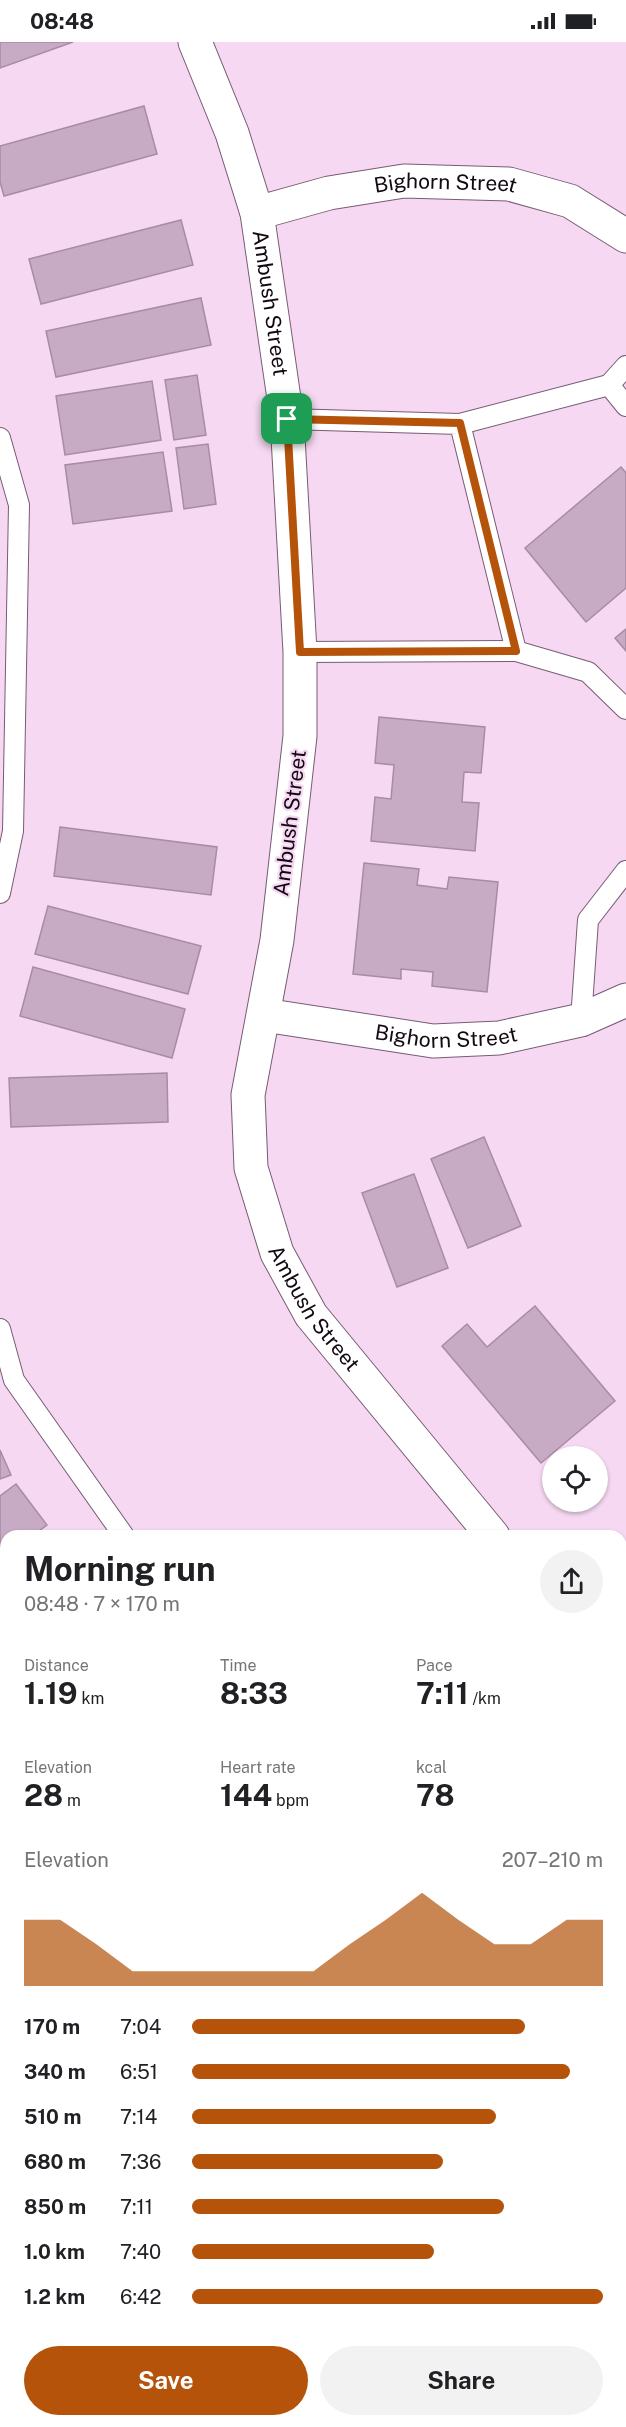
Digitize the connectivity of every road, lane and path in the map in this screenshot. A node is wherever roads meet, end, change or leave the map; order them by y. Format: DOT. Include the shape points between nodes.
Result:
graph roads {
  1 [pos="195,42"];
  2 [pos="257,213"];
  3 [pos="626,236"];
  4 [pos="626,366"];
  5 [pos="609,385"];
  6 [pos="626,406"];
  7 [pos="287,419"];
  8 [pos="460,423"];
  9 [pos="0,438"];
  10 [pos="516,651"];
  11 [pos="300,652"];
  12 [pos="626,709"];
  13 [pos="626,870"];
  14 [pos="0,893"];
  15 [pos="626,1000"];
  16 [pos="264,1015"];
  17 [pos="581,1020"];
  18 [pos="0,1329"];
  19 [pos="7,1383"];
  20 [pos="119,1530"];
  21 [pos="488,1530"];
  1 -- 2 [label="street, Ambush Street" via="232,133"];
  2 -- 3 [label="street, Bighorn Street" via="329,193 404,181 509,184 570,201"];
  2 -- 7 [label="street, Ambush Street"];
  4 -- 5 [label="lane"];
  5 -- 6 [label="lane"];
  5 -- 8 [label="lane"];
  7 -- 8 [label="lane"];
  7 -- 11 [label="street, Ambush Street"];
  8 -- 10 [label="lane"];
  9 -- 14 [label="lane" via="19,505 13,831"];
  10 -- 11 [label="lane"];
  10 -- 12 [label="lane" via="588,672"];
  11 -- 16 [label="street, Ambush Street" via="300,736 277,940"];
  13 -- 17 [label="lane" via="588,920"];
  15 -- 17 [label="street, Bighorn Street"];
  16 -- 17 [label="street, Bighorn Street" via="433,1041 499,1038"];
  16 -- 21 [label="street, Ambush Street" via="248,1095 251,1168 278,1253 311,1315"];
  18 -- 19 [label="lane"];
  19 -- 20 [label="lane"];
}
